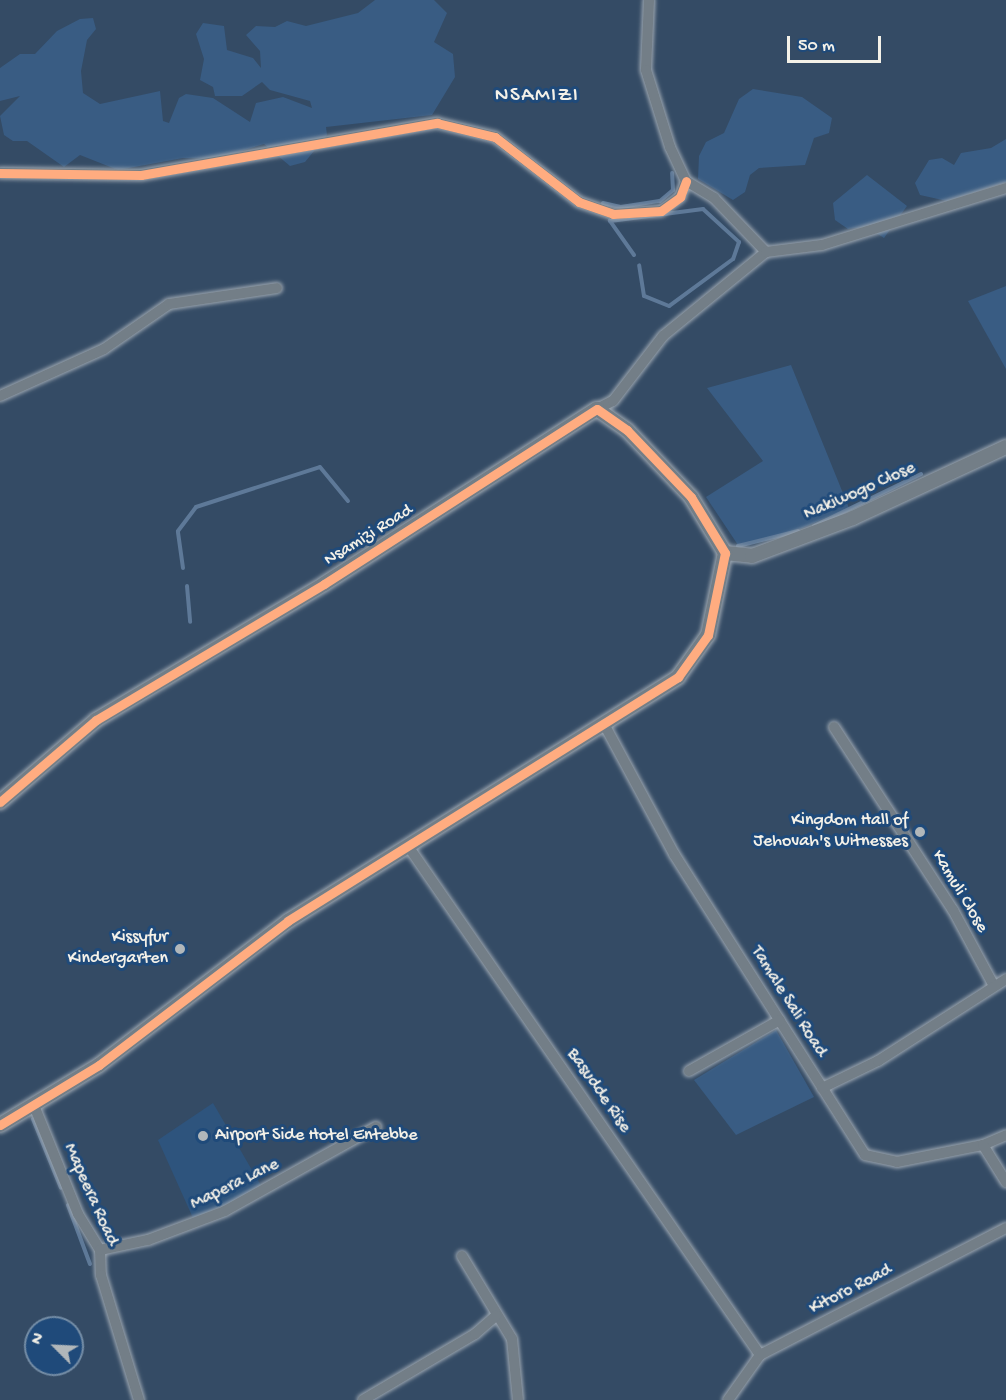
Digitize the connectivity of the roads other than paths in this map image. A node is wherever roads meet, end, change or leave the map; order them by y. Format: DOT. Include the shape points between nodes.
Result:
graph roads {
  1 [pos="649,0"];
  2 [pos="0,173"];
  3 [pos="686,181"];
  4 [pos="1006,188"];
  5 [pos="766,252"];
  6 [pos="277,288"];
  7 [pos="0,396"];
  8 [pos="597,409"];
  9 [pos="1006,447"];
  10 [pos="725,553"];
  11 [pos="604,724"];
  12 [pos="834,727"];
  13 [pos="0,802"];
  14 [pos="408,846"];
  15 [pos="1006,979"];
  16 [pos="994,986"];
  17 [pos="780,1020"];
  18 [pos="689,1071"];
  19 [pos="822,1088"];
  20 [pos="35,1108"];
  21 [pos="0,1125"];
  22 [pos="376,1127"];
  23 [pos="1006,1135"];
  24 [pos="983,1146"];
  25 [pos="1006,1182"];
  26 [pos="1006,1228"];
  27 [pos="100,1250"];
  28 [pos="462,1256"];
  29 [pos="496,1316"];
  30 [pos="760,1355"];
  31 [pos="139,1400"];
  32 [pos="363,1400"];
  33 [pos="518,1400"];
  34 [pos="728,1400"];
  1 -- 3 [label="street" via="645,39 652,97"];
  2 -- 3 [label="street" via="141,175 437,123 495,137 579,202 613,214 661,211 680,197"];
  3 -- 5 [label="street" via="714,198"];
  4 -- 5 [label="street" via="822,245"];
  5 -- 8 [label="street" via="663,336 613,401"];
  6 -- 7 [label="street" via="169,304 104,349"];
  8 -- 10 [label="street" via="627,430 691,497"];
  8 -- 13 [label="street, Nsamizi Road" via="324,584 96,720"];
  9 -- 10 [label="street, Nakiwogo Close" via="853,518 752,556"];
  10 -- 11 [label="street" via="720,594 694,661"];
  11 -- 14 [label="street"];
  11 -- 17 [label="street, Tamale Sali Road" via="674,854"];
  12 -- 16 [label="street, Kamuli Close" via="952,910"];
  14 -- 20 [label="street" via="288,921"];
  14 -- 30 [label="street, Basudde Rise"];
  15 -- 16 [label="street"];
  16 -- 19 [label="street" via="878,1061"];
  17 -- 18 [label="street"];
  17 -- 19 [label="street, Tamale Sali Road"];
  19 -- 24 [label="street, Tamale Sali Road" via="865,1155 879,1162"];
  20 -- 21 [label="street"];
  20 -- 27 [label="street, Mapeera Road" via="78,1214"];
  22 -- 27 [label="street, Mapera Lane" via="225,1211 148,1240"];
  23 -- 24 [label="street, Tamale Sali Road"];
  24 -- 25 [label="street"];
  26 -- 30 [label="street, Kitoro Road"];
  27 -- 31 [label="street, Mapeera Road" via="101,1275"];
  28 -- 29 [label="street"];
  29 -- 32 [label="street" via="476,1334"];
  29 -- 33 [label="street" via="512,1339"];
  30 -- 34 [label="street, Kitoro Road"];
}
